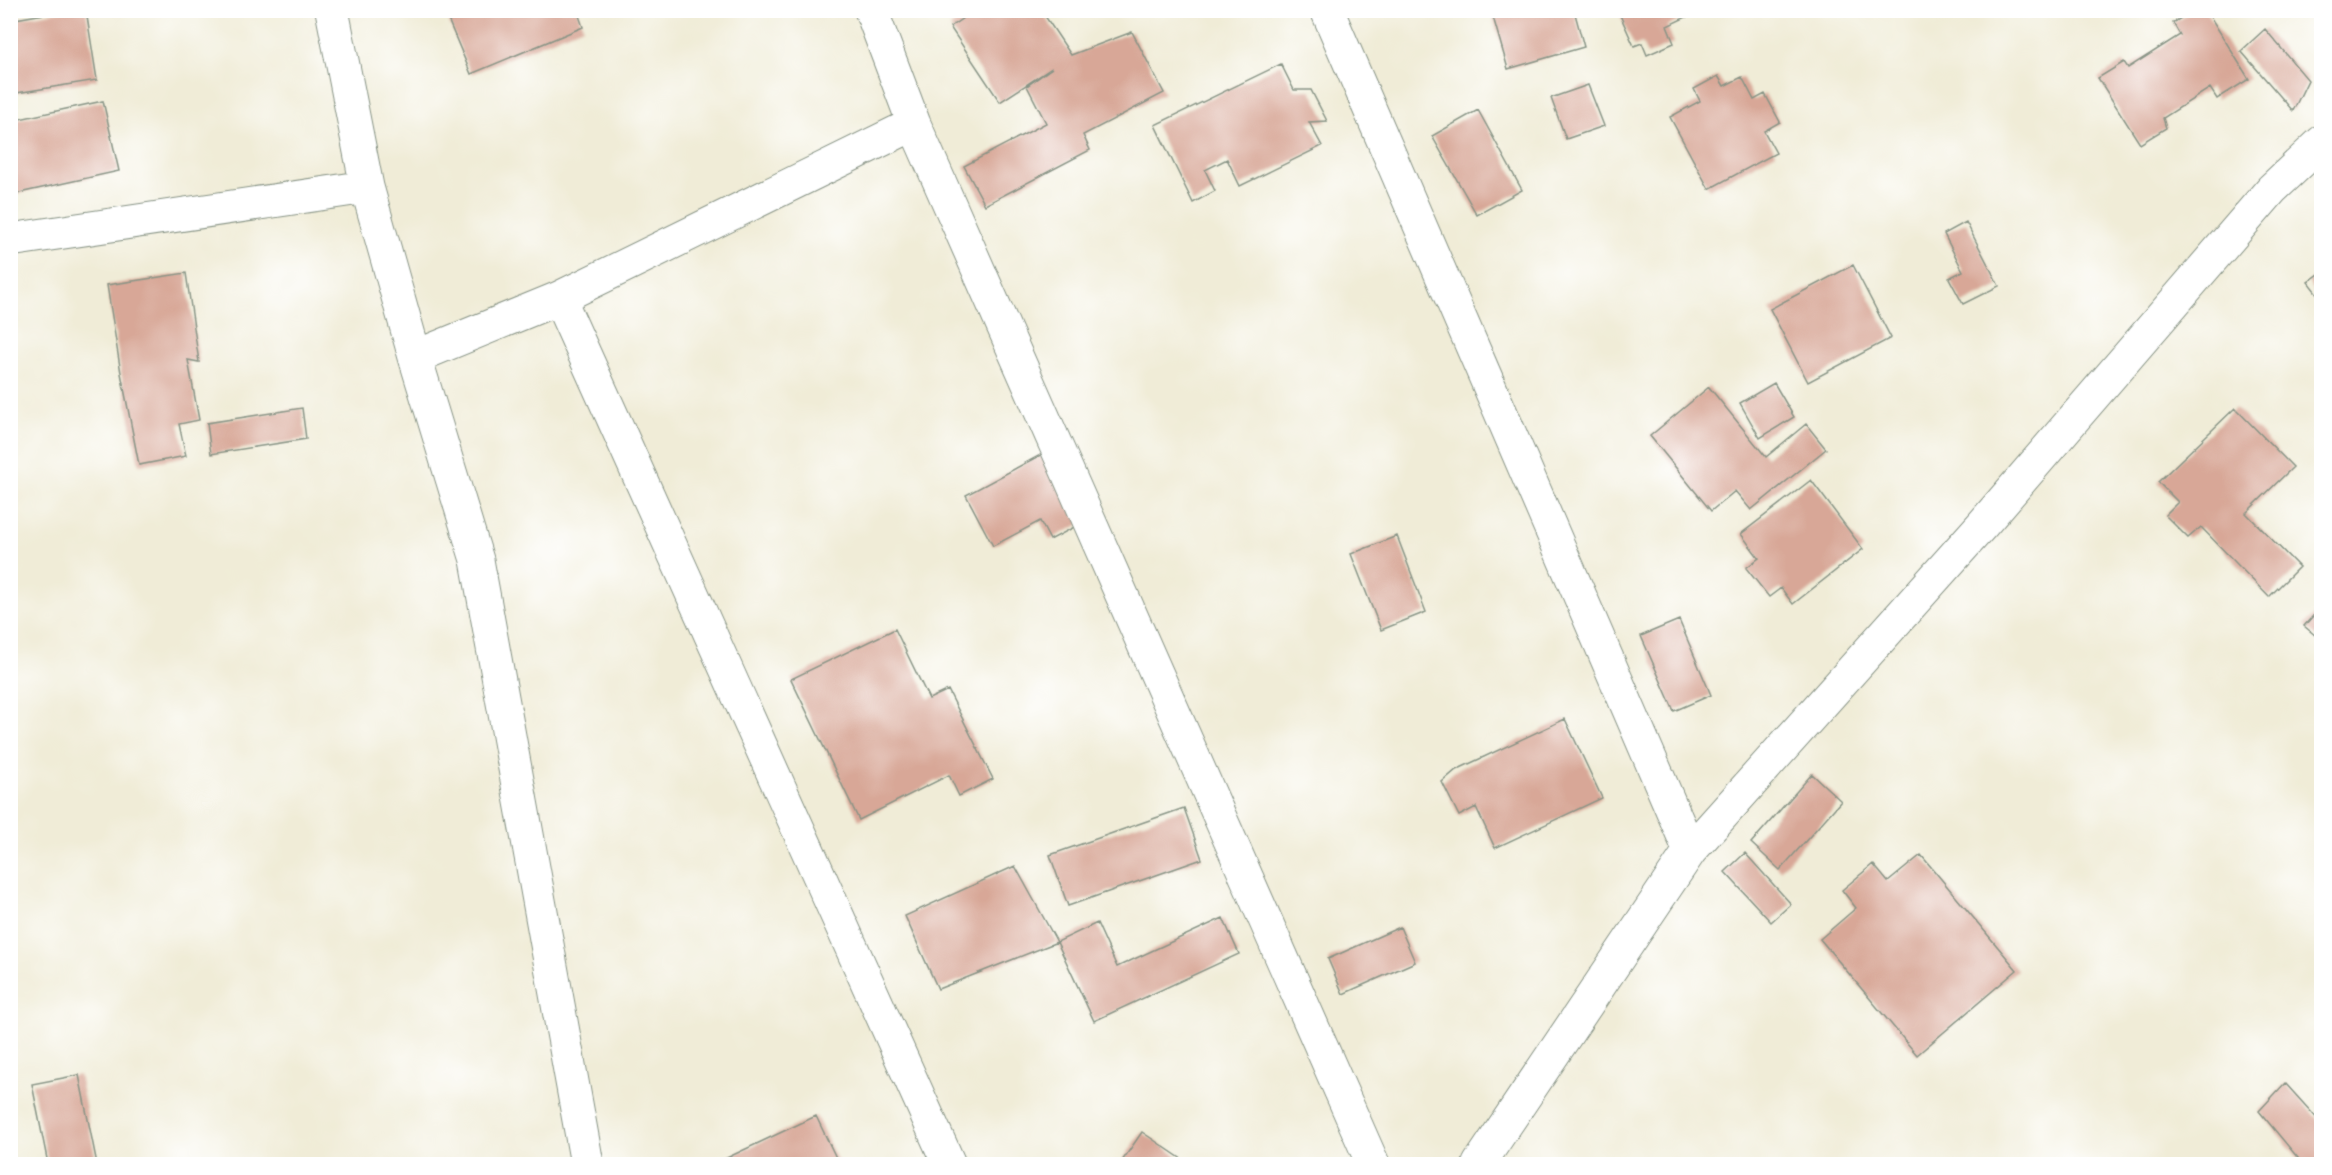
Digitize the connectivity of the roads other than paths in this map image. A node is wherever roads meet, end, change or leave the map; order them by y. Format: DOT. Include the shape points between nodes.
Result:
graph roads {
  1 [pos="332,10"];
  2 [pos="871,10"];
  3 [pos="1327,10"];
  4 [pos="914,124"];
  5 [pos="2322,142"];
  6 [pos="367,187"];
  7 [pos="10,240"];
  8 [pos="560,298"];
  9 [pos="415,357"];
  10 [pos="1690,851"];
  11 [pos="588,1164"];
  12 [pos="949,1164"];
  13 [pos="1373,1164"];
  14 [pos="1479,1164"];
  1 -- 6 [label="street"];
  2 -- 4 [label="street"];
  3 -- 10 [label="street"];
  4 -- 8 [label="street"];
  4 -- 13 [label="street"];
  5 -- 10 [label="street" via="2272,189 1983,524"];
  6 -- 7 [label="street"];
  6 -- 9 [label="street"];
  8 -- 9 [label="street"];
  8 -- 12 [label="street"];
  9 -- 11 [label="street" via="477,560"];
  10 -- 14 [label="street"];
}
